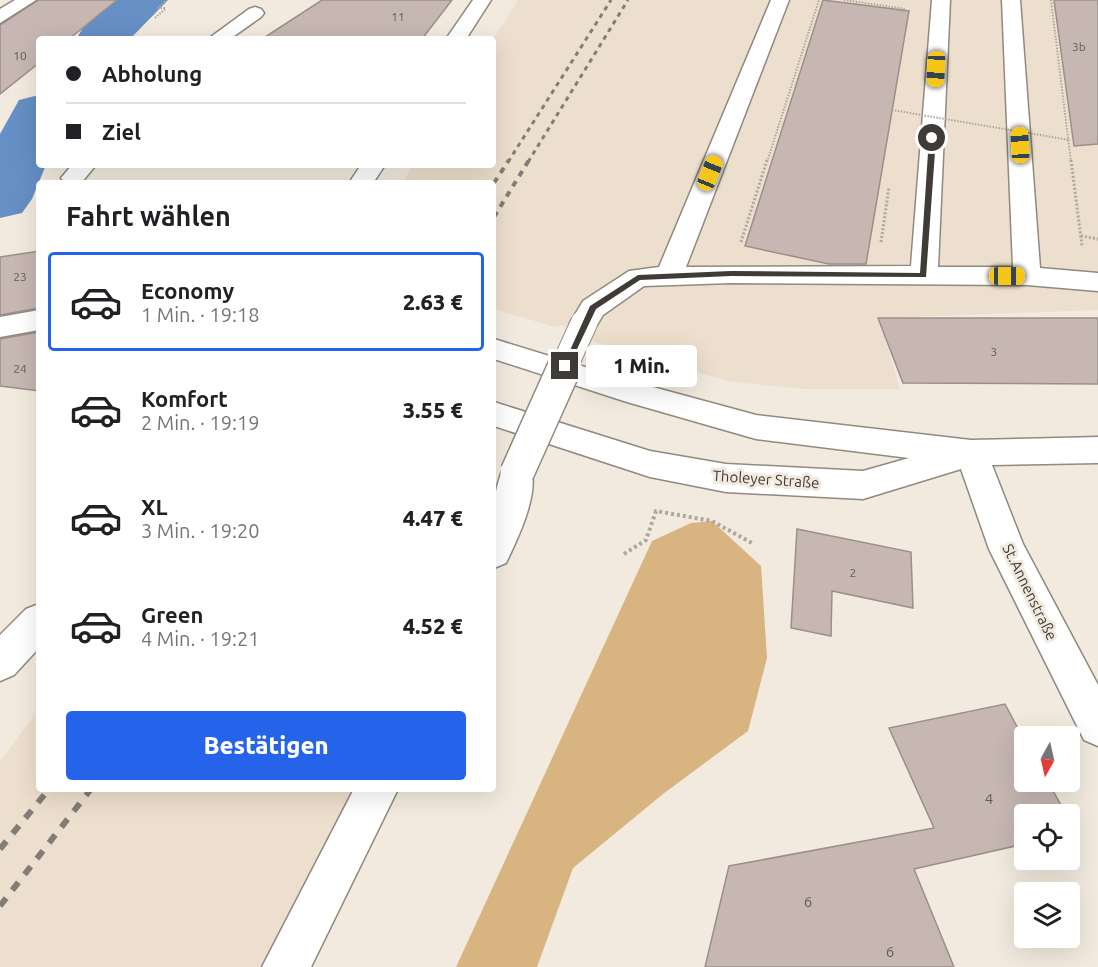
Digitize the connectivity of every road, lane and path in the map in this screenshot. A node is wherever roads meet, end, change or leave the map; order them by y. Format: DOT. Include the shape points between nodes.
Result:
graph roads {
  1 [pos="27,0"];
  2 [pos="166,0"];
  3 [pos="482,0"];
  4 [pos="780,0"];
  5 [pos="819,0"];
  6 [pos="844,0"];
  7 [pos="1011,0"];
  8 [pos="1051,0"];
  9 [pos="940,7"];
  10 [pos="255,14"];
  11 [pos="0,17"];
  12 [pos="155,18"];
  13 [pos="222,36"];
  14 [pos="458,36"];
  15 [pos="892,110"];
  16 [pos="1070,140"];
  17 [pos="1081,236"];
  18 [pos="1098,239"];
  19 [pos="731,274"];
  20 [pos="924,275"];
  21 [pos="669,276"];
  22 [pos="1028,276"];
  23 [pos="1092,281"];
  24 [pos="36,321"];
  25 [pos="0,327"];
  26 [pos="496,351"];
  27 [pos="496,415"];
  28 [pos="1098,450"];
  29 [pos="971,453"];
  30 [pos="752,543"];
  31 [pos="496,547"];
  32 [pos="624,554"];
  33 [pos="36,624"];
  34 [pos="0,662"];
  35 [pos="1098,726"];
  36 [pos="375,792"];
  37 [pos="286,967"];
  1 -- 11 [label="main road"];
  2 -- 12 [label="path" via="158,8 165,8"];
  3 -- 14 [label="main road"];
  4 -- 21 [label="main road"];
  5 -- 19 [label="path"];
  6 -- 9 [label="path"];
  7 -- 22 [label="main road"];
  8 -- 17 [label="path"];
  9 -- 20 [label="main road"];
  10 -- 13 [label="main road"];
  15 -- 16 [label="path, bridge"];
  17 -- 18 [label="path"];
  17 -- 23 [label="path"];
  19 -- 20 [label="main road"];
  19 -- 21 [label="main road"];
  20 -- 22 [label="main road"];
  21 -- 31 [label="main road, bridge" via="638,277 593,308 517,473 509,518"];
  22 -- 23 [label="main road"];
  24 -- 25 [label="main road"];
  26 -- 29 [label="main road, Tholeyer Straße" via="756,427"];
  27 -- 29 [label="main road, Tholeyer Straße" via="650,464 726,478 863,485"];
  28 -- 29 [label="main road, Tholeyer Straße"];
  29 -- 35 [label="main road, St.Annenstraße" via="1007,549"];
  30 -- 32 [label="path" via="712,521 656,511 645,540"];
  33 -- 34 [label="main road"];
  36 -- 37 [label="main road"];
}
